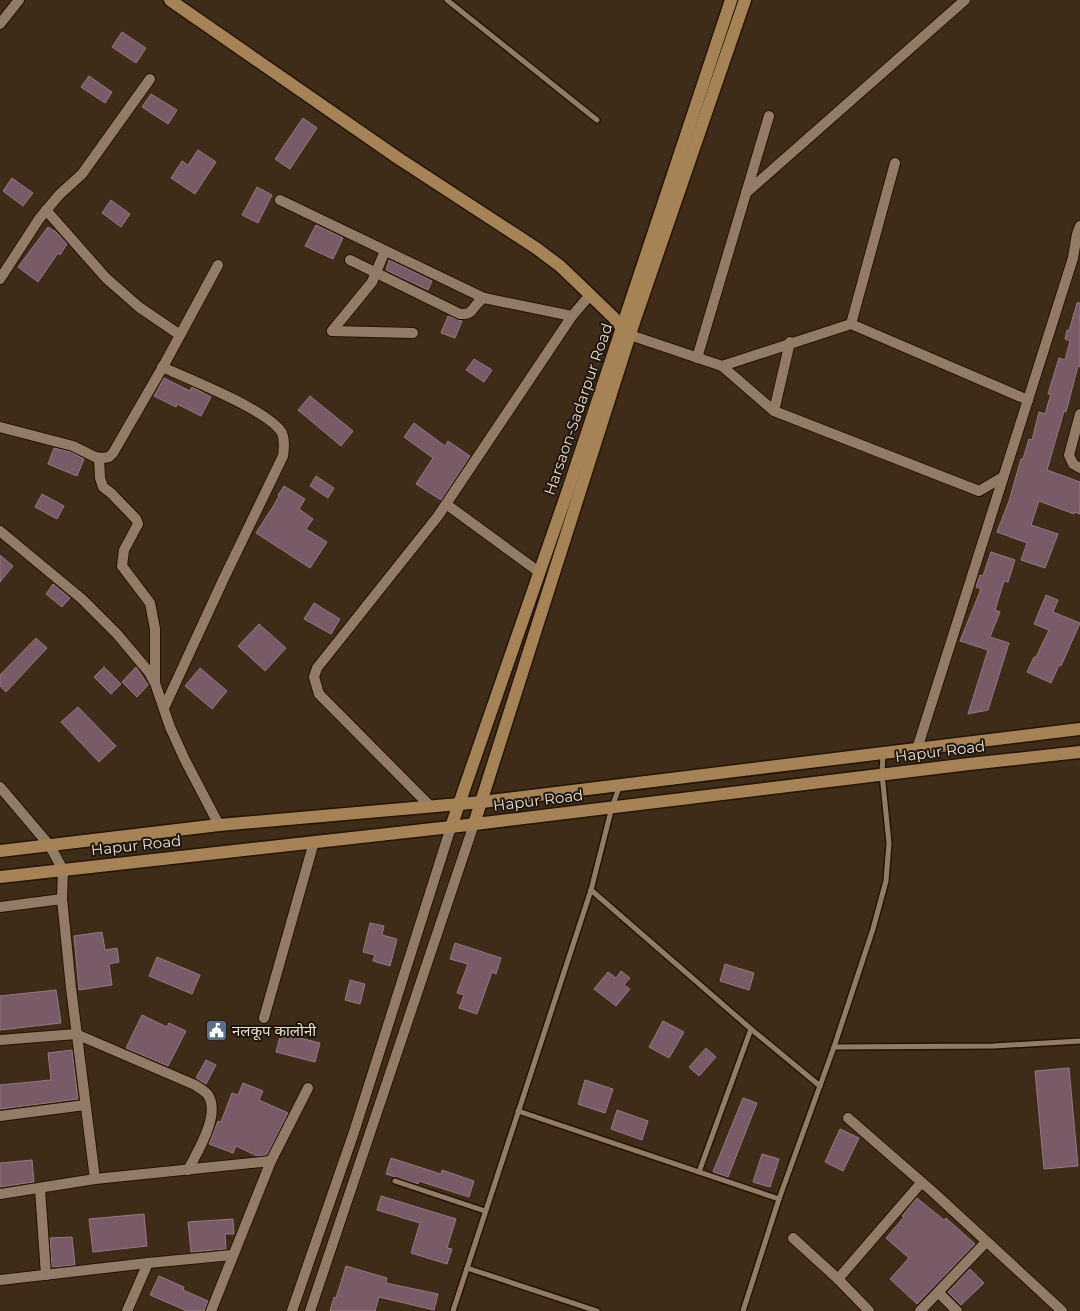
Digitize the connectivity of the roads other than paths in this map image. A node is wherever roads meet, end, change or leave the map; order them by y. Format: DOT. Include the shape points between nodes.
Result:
graph roads {
  1 [pos="19,0"];
  2 [pos="170,0"];
  3 [pos="448,0"];
  4 [pos="731,0"];
  5 [pos="745,0"];
  6 [pos="965,0"];
  7 [pos="0,24"];
  8 [pos="150,79"];
  9 [pos="769,116"];
  10 [pos="597,120"];
  11 [pos="895,163"];
  12 [pos="746,193"];
  13 [pos="280,200"];
  14 [pos="46,210"];
  15 [pos="1080,226"];
  16 [pos="385,251"];
  17 [pos="350,260"];
  18 [pos="218,265"];
  19 [pos="376,273"];
  20 [pos="0,279"];
  21 [pos="590,295"];
  22 [pos="484,298"];
  23 [pos="572,316"];
  24 [pos="851,324"];
  25 [pos="626,332"];
  26 [pos="413,333"];
  27 [pos="180,335"];
  28 [pos="790,342"];
  29 [pos="697,358"];
  30 [pos="722,366"];
  31 [pos="162,367"];
  32 [pos="1028,400"];
  33 [pos="774,411"];
  34 [pos="1080,414"];
  35 [pos="0,428"];
  36 [pos="99,458"];
  37 [pos="1080,468"];
  38 [pos="1004,477"];
  39 [pos="446,504"];
  40 [pos="0,531"];
  41 [pos="539,572"];
  42 [pos="155,683"];
  43 [pos="164,708"];
  44 [pos="1080,729"];
  45 [pos="917,749"];
  46 [pos="1080,752"];
  47 [pos="883,753"];
  48 [pos="882,774"];
  49 [pos="620,785"];
  50 [pos="0,787"];
  51 [pos="482,802"];
  52 [pos="459,804"];
  53 [pos="430,806"];
  54 [pos="612,807"];
  55 [pos="474,824"];
  56 [pos="219,825"];
  57 [pos="451,826"];
  58 [pos="314,842"];
  59 [pos="50,846"];
  60 [pos="0,851"];
  61 [pos="63,870"];
  62 [pos="0,877"];
  63 [pos="591,890"];
  64 [pos="62,900"];
  65 [pos="0,907"];
  66 [pos="264,1018"];
  67 [pos="751,1029"];
  68 [pos="76,1034"];
  69 [pos="0,1040"];
  70 [pos="1080,1041"];
  71 [pos="834,1047"];
  72 [pos="820,1086"];
  73 [pos="308,1088"];
  74 [pos="86,1105"];
  75 [pos="518,1111"];
  76 [pos="0,1116"];
  77 [pos="848,1118"];
  78 [pos="271,1161"];
  79 [pos="188,1170"];
  80 [pos="699,1172"];
  81 [pos="95,1179"];
  82 [pos="395,1181"];
  83 [pos="921,1183"];
  84 [pos="40,1189"];
  85 [pos="0,1194"];
  86 [pos="779,1198"];
  87 [pos="485,1211"];
  88 [pos="793,1238"];
  89 [pos="986,1242"];
  90 [pos="232,1255"];
  91 [pos="148,1263"];
  92 [pos="467,1268"];
  93 [pos="46,1275"];
  94 [pos="838,1279"];
  95 [pos="0,1280"];
  96 [pos="939,1293"];
  97 [pos="127,1311"];
  98 [pos="212,1311"];
  99 [pos="292,1311"];
  100 [pos="310,1311"];
  101 [pos="453,1311"];
  102 [pos="597,1311"];
  103 [pos="743,1311"];
  104 [pos="869,1311"];
  105 [pos="920,1311"];
  106 [pos="957,1311"];
  107 [pos="1062,1311"];
  1 -- 7 [label="street"];
  2 -- 21 [label="street" via="398,158 536,248"];
  3 -- 10 [label="lane"];
  4 -- 25 [label="street, Harsaon-Sadarpur Road"];
  5 -- 25 [label="street, Harsaon-Sadarpur Road"];
  6 -- 12 [label="street"];
  8 -- 14 [label="street" via="82,174"];
  9 -- 12 [label="street"];
  11 -- 24 [label="street"];
  12 -- 29 [label="street"];
  13 -- 16 [label="street"];
  14 -- 20 [label="street"];
  14 -- 27 [label="street" via="106,278 139,307"];
  15 -- 32 [label="street"];
  16 -- 19 [label="street"];
  16 -- 22 [label="street"];
  17 -- 19 [label="street"];
  18 -- 27 [label="street"];
  19 -- 22 [label="street" via="460,314 471,312"];
  19 -- 26 [label="street" via="332,331"];
  21 -- 23 [label="street"];
  21 -- 25 [label="street"];
  22 -- 23 [label="street"];
  23 -- 39 [label="street"];
  24 -- 28 [label="street"];
  24 -- 32 [label="street"];
  25 -- 29 [label="street"];
  25 -- 41 [label="street, Harsaon-Sadarpur Road"];
  25 -- 51 [label="street, Harsaon-Sadarpur Road"];
  27 -- 31 [label="street"];
  28 -- 30 [label="street"];
  28 -- 33 [label="street"];
  29 -- 30 [label="street"];
  30 -- 33 [label="street"];
  31 -- 36 [label="street" via="113,453"];
  31 -- 43 [label="street" via="243,404 267,419 282,433 285,444 284,456"];
  32 -- 38 [label="street"];
  33 -- 38 [label="street" via="980,491"];
  34 -- 37 [label="street" via="1069,455 1073,464"];
  35 -- 36 [label="street" via="73,446"];
  36 -- 42 [label="street" via="102,487 138,524 124,550 122,566 150,603 155,629"];
  38 -- 45 [label="street"];
  39 -- 41 [label="street"];
  39 -- 53 [label="street" via="317,668 314,677 319,694"];
  40 -- 42 [label="street" via="82,599 135,653"];
  41 -- 52 [label="street, Harsaon-Sadarpur Road"];
  42 -- 43 [label="street"];
  43 -- 56 [label="street" via="185,760"];
  44 -- 45 [label="street, Hapur Road"];
  45 -- 47 [label="street, Hapur Road"];
  46 -- 48 [label="street, Hapur Road"];
  47 -- 48 [label="lane"];
  47 -- 49 [label="street, Hapur Road"];
  48 -- 54 [label="street, Hapur Road"];
  48 -- 71 [label="lane" via="889,843 886,881"];
  49 -- 51 [label="street, Hapur Road"];
  49 -- 54 [label="lane"];
  50 -- 59 [label="street"];
  51 -- 52 [label="street, Hapur Road"];
  51 -- 55 [label="street, Harsaon-Sadarpur Road"];
  52 -- 53 [label="street, Hapur Road"];
  52 -- 57 [label="street, Harsaon-Sadarpur Road"];
  53 -- 56 [label="street, Hapur Road"];
  54 -- 55 [label="street, Hapur Road"];
  54 -- 63 [label="lane"];
  55 -- 57 [label="street, Hapur Road"];
  55 -- 100 [label="street"];
  56 -- 59 [label="street, Hapur Road"];
  57 -- 58 [label="street, Hapur Road"];
  57 -- 99 [label="street" via="354,1132"];
  58 -- 61 [label="street, Hapur Road"];
  58 -- 66 [label="street"];
  59 -- 60 [label="street, Hapur Road"];
  59 -- 61 [label="street"];
  61 -- 62 [label="street, Hapur Road"];
  61 -- 64 [label="street"];
  63 -- 67 [label="lane"];
  63 -- 75 [label="lane"];
  64 -- 65 [label="street"];
  64 -- 68 [label="street"];
  67 -- 72 [label="lane"];
  67 -- 80 [label="lane"];
  68 -- 69 [label="street"];
  68 -- 74 [label="street"];
  68 -- 79 [label="street" via="195,1085 208,1095 212,1105 209,1124"];
  70 -- 71 [label="lane" via="994,1046"];
  71 -- 72 [label="lane"];
  72 -- 86 [label="lane"];
  73 -- 78 [label="street"];
  74 -- 76 [label="street"];
  74 -- 81 [label="street"];
  75 -- 80 [label="lane"];
  75 -- 87 [label="lane"];
  77 -- 83 [label="street"];
  78 -- 79 [label="street"];
  78 -- 90 [label="street"];
  79 -- 81 [label="street"];
  80 -- 86 [label="lane"];
  81 -- 84 [label="street"];
  82 -- 87 [label="lane"];
  83 -- 89 [label="street"];
  83 -- 94 [label="street"];
  84 -- 85 [label="street"];
  84 -- 93 [label="street"];
  86 -- 103 [label="lane"];
  87 -- 92 [label="lane"];
  88 -- 94 [label="street"];
  89 -- 96 [label="street"];
  89 -- 107 [label="street"];
  90 -- 91 [label="street"];
  90 -- 98 [label="street"];
  91 -- 93 [label="street"];
  91 -- 97 [label="street"];
  92 -- 101 [label="lane"];
  92 -- 102 [label="lane"];
  93 -- 95 [label="street"];
  94 -- 104 [label="street"];
  96 -- 105 [label="street"];
  96 -- 106 [label="street"];
}
